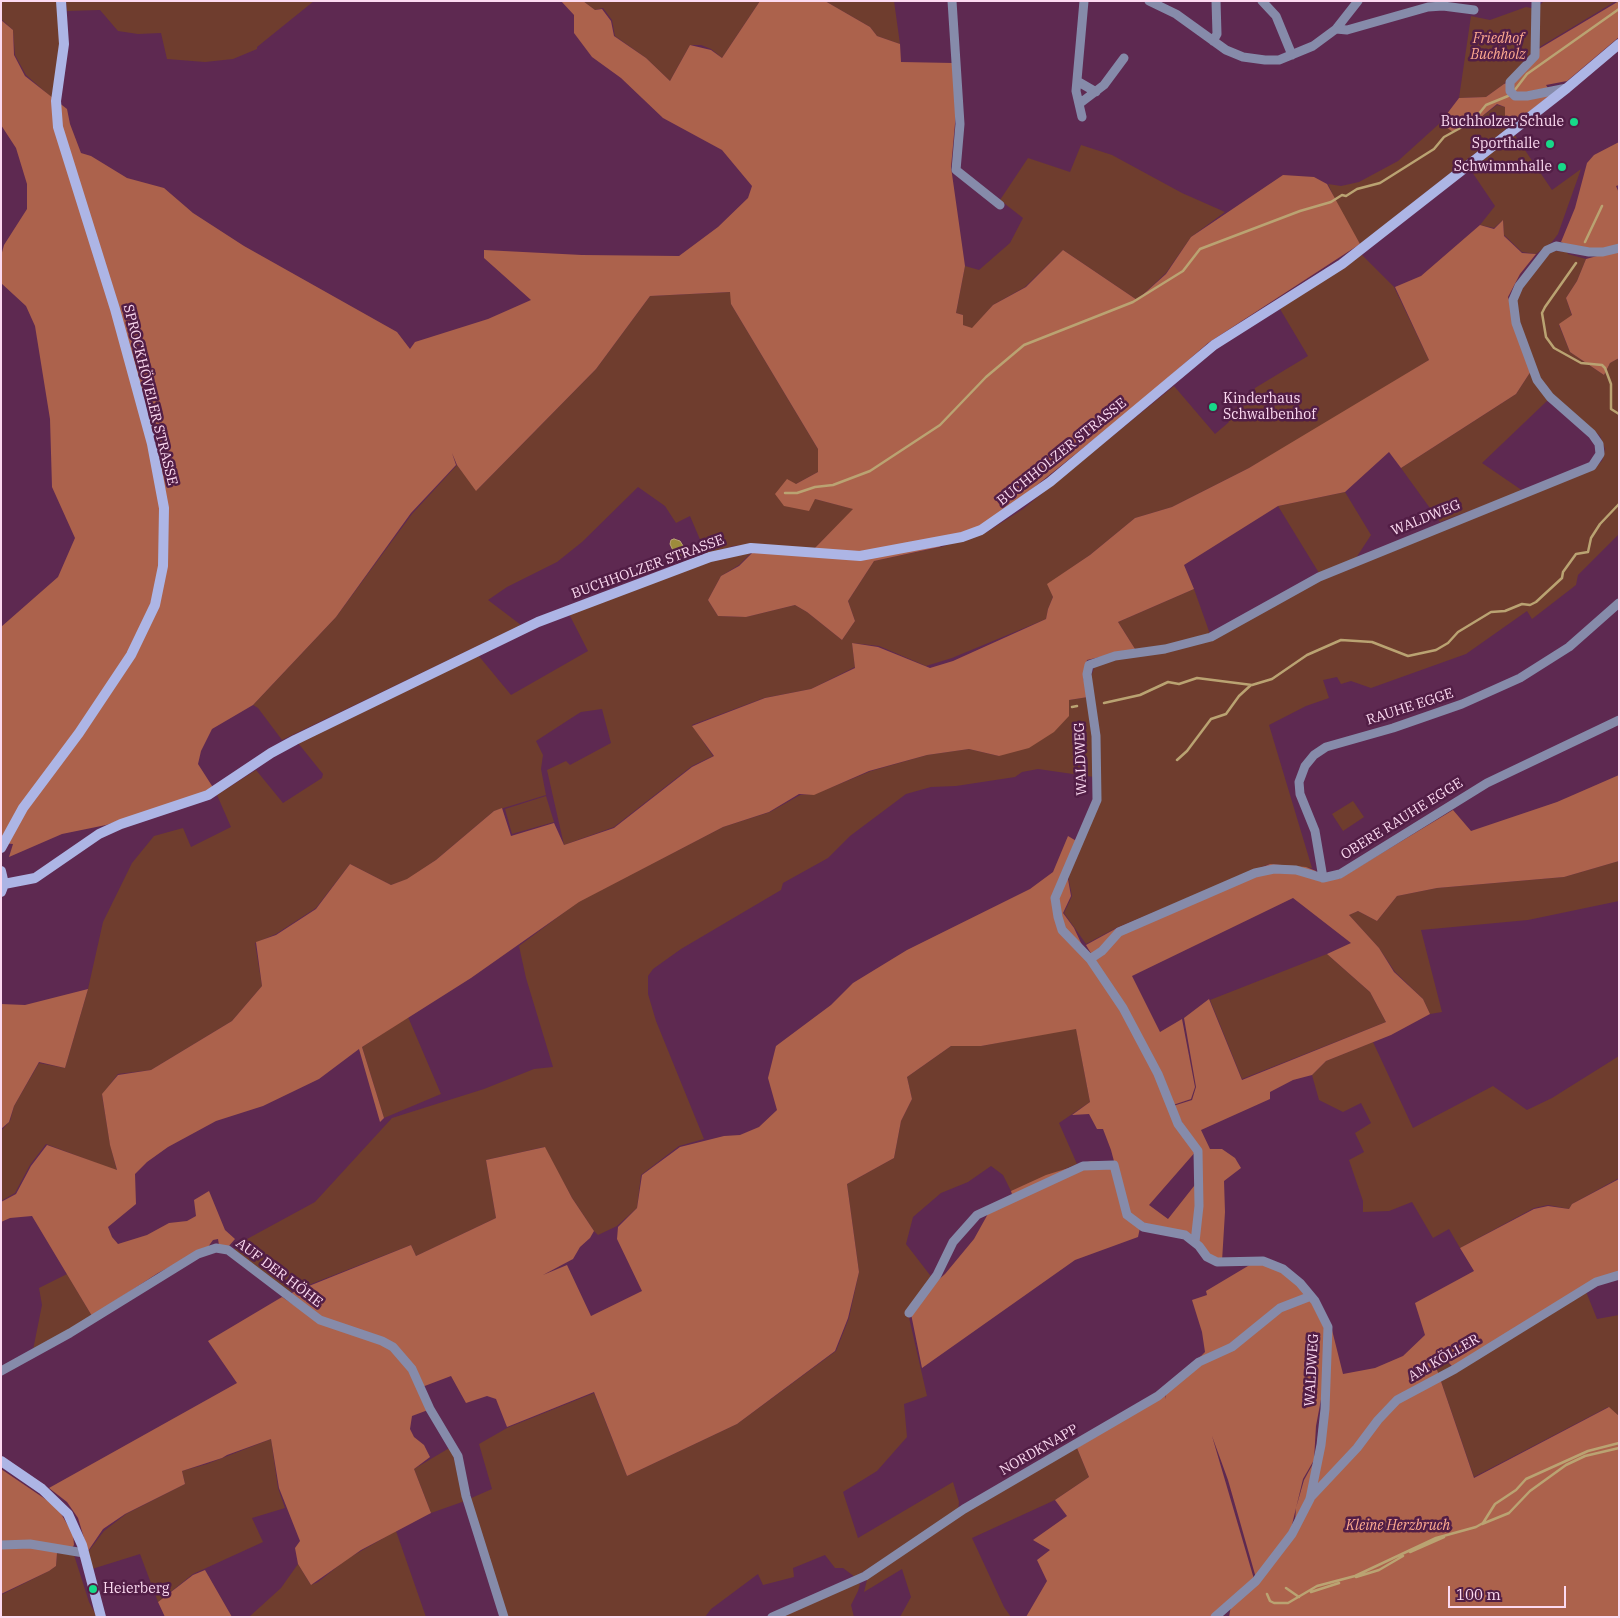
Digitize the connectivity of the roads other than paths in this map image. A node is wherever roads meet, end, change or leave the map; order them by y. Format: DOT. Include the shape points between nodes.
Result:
graph roads {
  1 [pos="61,1"];
  2 [pos="952,1"];
  3 [pos="1084,1"];
  4 [pos="1149,1"];
  5 [pos="1216,1"];
  6 [pos="1262,1"];
  7 [pos="1358,1"];
  8 [pos="1536,1"];
  9 [pos="1474,10"];
  10 [pos="1336,29"];
  11 [pos="1213,41"];
  12 [pos="1619,44"];
  13 [pos="1292,55"];
  14 [pos="1124,58"];
  15 [pos="1077,81"];
  16 [pos="1567,88"];
  17 [pos="1096,92"];
  18 [pos="1079,104"];
  19 [pos="1082,117"];
  20 [pos="1000,205"];
  21 [pos="1619,248"];
  22 [pos="1619,603"];
  23 [pos="1619,720"];
  24 [pos="1,848"];
  25 [pos="1,871"];
  26 [pos="1323,878"];
  27 [pos="3,888"];
  28 [pos="1090,959"];
  29 [pos="1195,1242"];
  30 [pos="1619,1275"];
  31 [pos="1311,1296"];
  32 [pos="909,1313"];
  33 [pos="1,1371"];
  34 [pos="1,1461"];
  35 [pos="1310,1499"];
  36 [pos="1,1545"];
  37 [pos="84,1553"];
  38 [pos="101,1617"];
  39 [pos="504,1617"];
  40 [pos="772,1617"];
  41 [pos="1215,1617"];
  1 -- 24 [label="street, SPROCKHÖVELER STRASSE" via="64,44 56,101 58,127 115,310 152,444 164,508 163,566 155,605 131,656 23,808"];
  2 -- 20 [label="street" via="960,124 956,170"];
  3 -- 15 [label="street"];
  4 -- 11 [label="street" via="1176,14"];
  5 -- 11 [label="street" via="1217,34"];
  6 -- 13 [label="street" via="1276,16"];
  7 -- 10 [label="street"];
  8 -- 16 [label="street" via="1534,56 1510,82 1510,91 1515,96 1527,96"];
  9 -- 10 [label="street" via="1428,7 1347,30"];
  10 -- 13 [label="street" via="1313,46"];
  11 -- 13 [label="street" via="1243,57 1279,60"];
  12 -- 16 [label="street, BUCHHOLZER STRASSE"];
  14 -- 17 [label="street"];
  15 -- 17 [label="street"];
  15 -- 18 [label="street"];
  16 -- 27 [label="street, BUCHHOLZER STRASSE" via="1342,264 1214,345 1050,482 981,530 962,537 860,556 751,548 710,557 531,625 295,740 208,795 121,824 99,834 35,878"];
  17 -- 18 [label="street"];
  18 -- 19 [label="street"];
  21 -- 28 [label="street, WALDWEG" via="1589,252 1556,246 1547,250 1518,286 1513,300 1516,324 1532,372 1550,398 1597,438 1600,450 1596,462 1319,577 1211,637 1174,647 1115,656 1090,665 1086,674 1095,722 1097,800 1055,898 1062,930"];
  22 -- 26 [label="street, RAUHE EGGE" via="1569,647 1520,678 1453,708 1326,747 1314,755 1305,766 1299,782 1300,794 1315,831"];
  23 -- 26 [label="street, OBERE RAUHE EGGE" via="1487,784 1340,874"];
  25 -- 27 [label="street"];
  26 -- 28 [label="street" via="1296,870 1255,872 1119,932"];
  28 -- 29 [label="street, WALDWEG" via="1123,1008 1178,1124 1198,1150 1199,1206"];
  29 -- 31 [label="street, WALDWEG" via="1206,1257 1217,1262 1263,1261 1283,1269"];
  29 -- 32 [label="street" via="1180,1233 1143,1227 1127,1215 1114,1166 1084,1166 987,1209 972,1219 952,1242 937,1275"];
  30 -- 35 [label="street, AM KÖLLER" via="1596,1282 1444,1376 1397,1400"];
  31 -- 35 [label="street, WALDWEG" via="1328,1327 1325,1409"];
  31 -- 40 [label="street, NORDKNAPP" via="1280,1308 1232,1347 1199,1362 1158,1396 964,1509 865,1576"];
  33 -- 39 [label="street, AUF DER HÖHE" via="70,1333 198,1254 216,1248 228,1250 320,1320 382,1341 412,1368 430,1409 458,1456 466,1496"];
  34 -- 37 [label="street" via="59,1504 75,1526"];
  35 -- 41 [label="street, WALDWEG" via="1292,1534 1256,1581"];
  36 -- 37 [label="street" via="30,1544"];
  37 -- 38 [label="street"];
}
